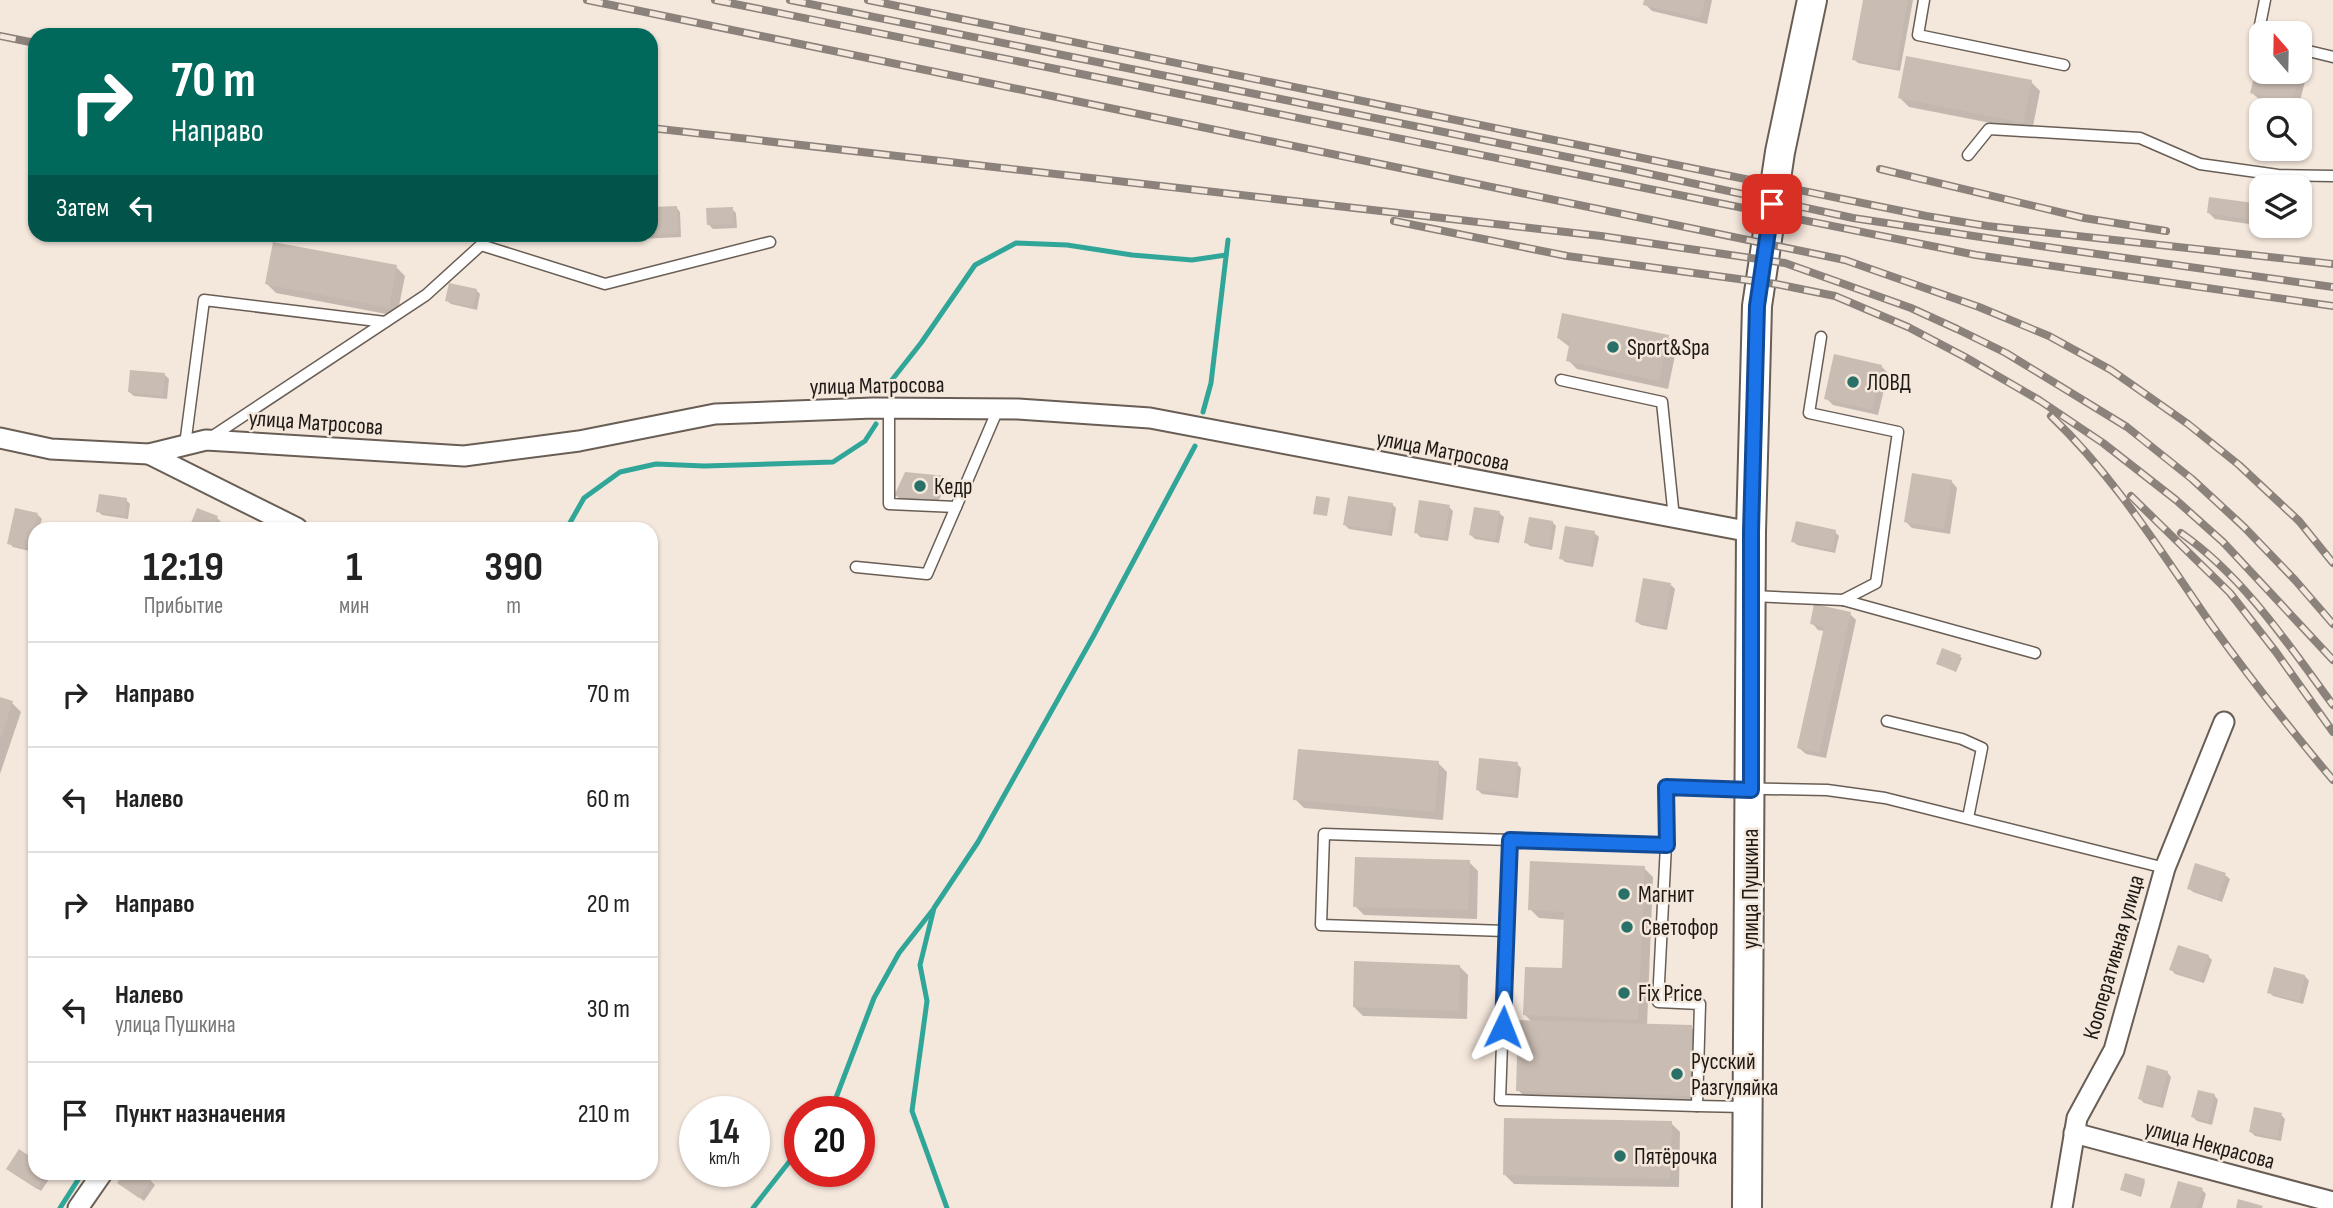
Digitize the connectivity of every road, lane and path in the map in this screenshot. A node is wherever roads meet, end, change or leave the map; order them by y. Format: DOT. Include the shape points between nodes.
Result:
graph roads {
  1 [pos="1812,0"];
  2 [pos="1924,0"];
  3 [pos="2265,0"];
  4 [pos="2260,21"];
  5 [pos="2312,52"];
  6 [pos="2333,57"];
  7 [pos="2064,65"];
  8 [pos="1968,155"];
  9 [pos="2333,176"];
  10 [pos="770,242"];
  11 [pos="385,322"];
  12 [pos="1821,337"];
  13 [pos="1561,380"];
  14 [pos="890,408"];
  15 [pos="998,408"];
  16 [pos="0,438"];
  17 [pos="206,440"];
  18 [pos="186,445"];
  19 [pos="149,454"];
  20 [pos="956,507"];
  21 [pos="1674,518"];
  22 [pos="285,522"];
  23 [pos="1751,532"];
  24 [pos="856,567"];
  25 [pos="1751,596"];
  26 [pos="1843,600"];
  27 [pos="2035,653"];
  28 [pos="1887,721"];
  29 [pos="2224,722"];
  30 [pos="1751,790"];
  31 [pos="1968,818"];
  32 [pos="1510,840"];
  33 [pos="1667,845"];
  34 [pos="2165,868"];
  35 [pos="1506,931"];
  36 [pos="1697,1106"];
  37 [pos="1748,1107"];
  38 [pos="2074,1133"];
  39 [pos="97,1180"];
  40 [pos="2333,1202"];
  41 [pos="78,1208"];
  42 [pos="1747,1208"];
  43 [pos="2062,1208"];
  1 -- 23 [label="main road, улица Пушкина" via="1780,152 1757,306"];
  2 -- 7 [label="lane" via="1918,35"];
  3 -- 4 [label="lane"];
  5 -- 6 [label="lane"];
  8 -- 9 [label="lane" via="1989,130 2066,133 2140,138 2200,164 2278,175"];
  10 -- 11 [label="lane" via="605,284 481,245 426,295"];
  11 -- 17 [label="lane"];
  11 -- 18 [label="lane" via="204,300"];
  12 -- 26 [label="lane" via="1809,413 1898,432 1876,583"];
  13 -- 21 [label="lane" via="1662,402"];
  14 -- 15 [label="street, улица Матросова"];
  14 -- 17 [label="street, улица Матросова" via="715,414 579,441 464,456"];
  14 -- 20 [label="lane" via="889,504"];
  15 -- 20 [label="lane"];
  15 -- 21 [label="street, улица Матросова" via="1150,418"];
  16 -- 19 [label="street, улица Матросова" via="51,449"];
  17 -- 18 [label="street, улица Матросова"];
  18 -- 19 [label="street, улица Матросова"];
  19 -- 22 [label="street"];
  20 -- 24 [label="lane" via="927,574"];
  21 -- 23 [label="street, улица Матросова"];
  23 -- 25 [label="main road, улица Пушкина"];
  25 -- 26 [label="lane"];
  25 -- 30 [label="main road, улица Пушкина"];
  26 -- 27 [label="lane"];
  28 -- 31 [label="lane" via="1982,748"];
  29 -- 34 [label="street, Кооперативная улица"];
  30 -- 31 [label="lane" via="1826,790 1885,798"];
  30 -- 33 [label="lane" via="1666,787"];
  30 -- 37 [label="main road, улица Пушкина"];
  31 -- 34 [label="lane"];
  32 -- 33 [label="lane"];
  32 -- 35 [label="lane"];
  32 -- 35 [label="lane" via="1324,834 1321,925"];
  33 -- 36 [label="lane" via="1658,1002 1700,1004"];
  34 -- 38 [label="street, Кооперативная улица" via="2114,1050 2077,1118"];
  35 -- 36 [label="lane" via="1500,1100"];
  36 -- 37 [label="lane"];
  37 -- 42 [label="main road, улица Пушкина"];
  38 -- 40 [label="street, улица Некрасова"];
  38 -- 43 [label="street, Кооперативная улица"];
  39 -- 41 [label="street"];
}
